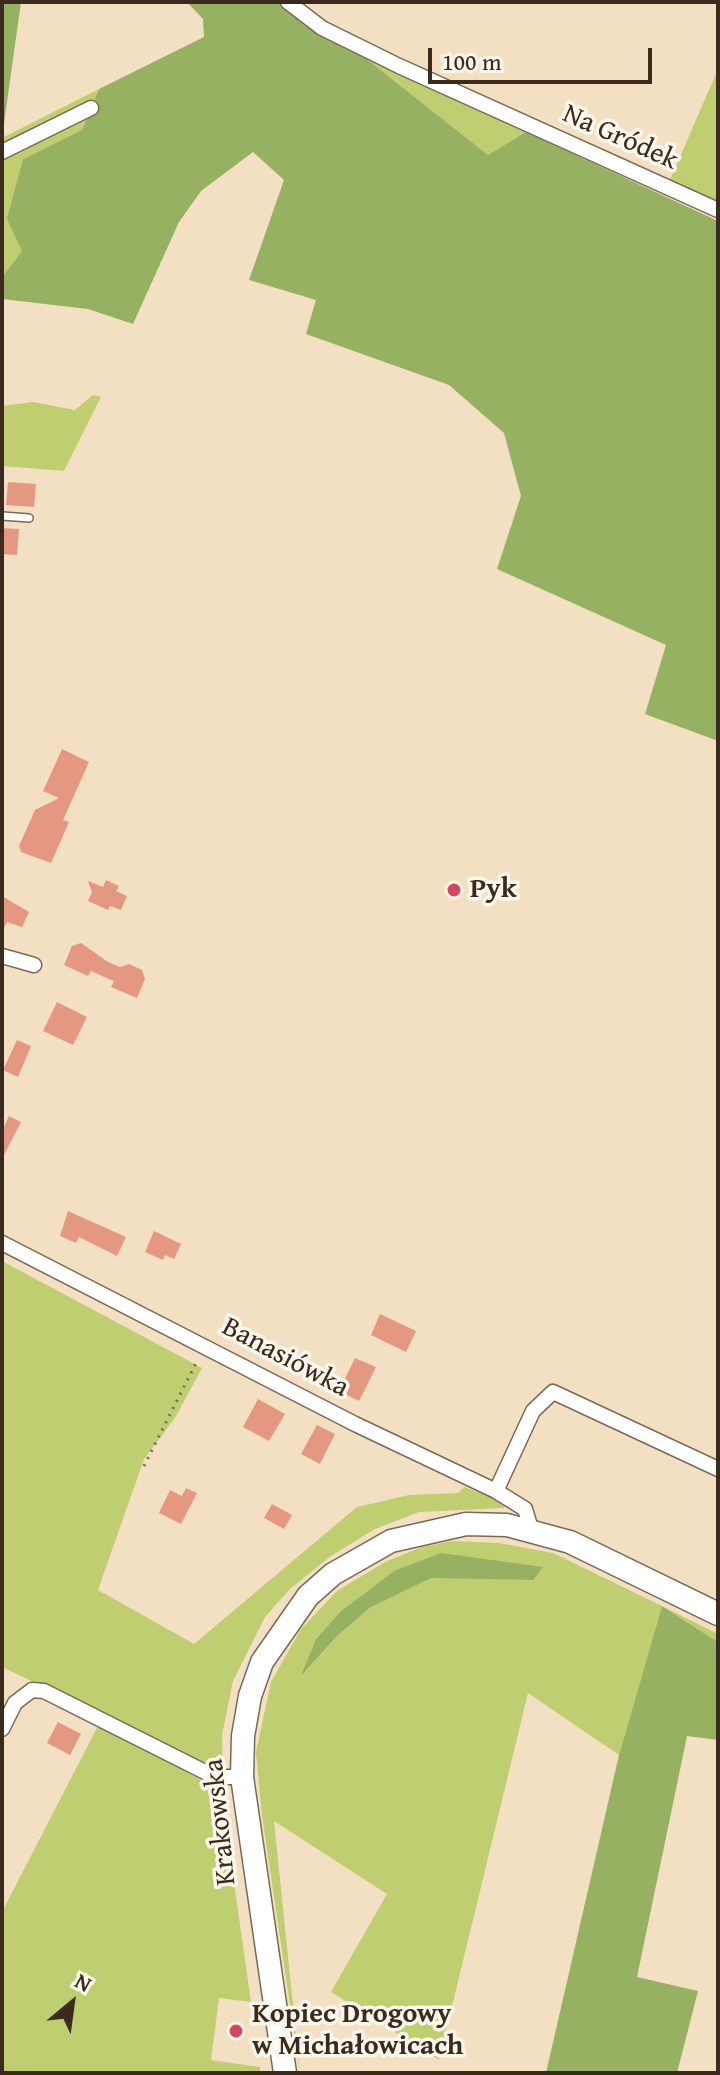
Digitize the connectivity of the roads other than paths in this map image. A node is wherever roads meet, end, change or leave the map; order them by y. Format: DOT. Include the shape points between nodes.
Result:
graph roads {
  1 [pos="288,2"];
  2 [pos="91,108"];
  3 [pos="2,152"];
  4 [pos="718,210"];
  5 [pos="2,516"];
  6 [pos="29,518"];
  7 [pos="2,956"];
  8 [pos="34,965"];
  9 [pos="2,1243"];
  10 [pos="718,1469"];
  11 [pos="496,1491"];
  12 [pos="531,1529"];
  13 [pos="718,1614"];
  14 [pos="2,1729"];
  15 [pos="242,1777"];
  16 [pos="285,2073"];
  1 -- 4 [label="street, Na Gródek" via="322,28 399,66"];
  2 -- 3 [label="street"];
  5 -- 6 [label="lane"];
  7 -- 8 [label="street"];
  9 -- 11 [label="street, Banasiówka"];
  10 -- 11 [label="street" via="553,1392 533,1411"];
  11 -- 12 [label="street, Banasiówka" via="525,1509"];
  12 -- 13 [label="main road, Krakowska" via="612,1560"];
  12 -- 15 [label="main road, Krakowska" via="466,1524 421,1531 391,1541 333,1574 289,1620 262,1662 246,1712"];
  14 -- 15 [label="street" via="15,1703 32,1690 44,1691 215,1777"];
  15 -- 16 [label="main road, Krakowska"];
}
